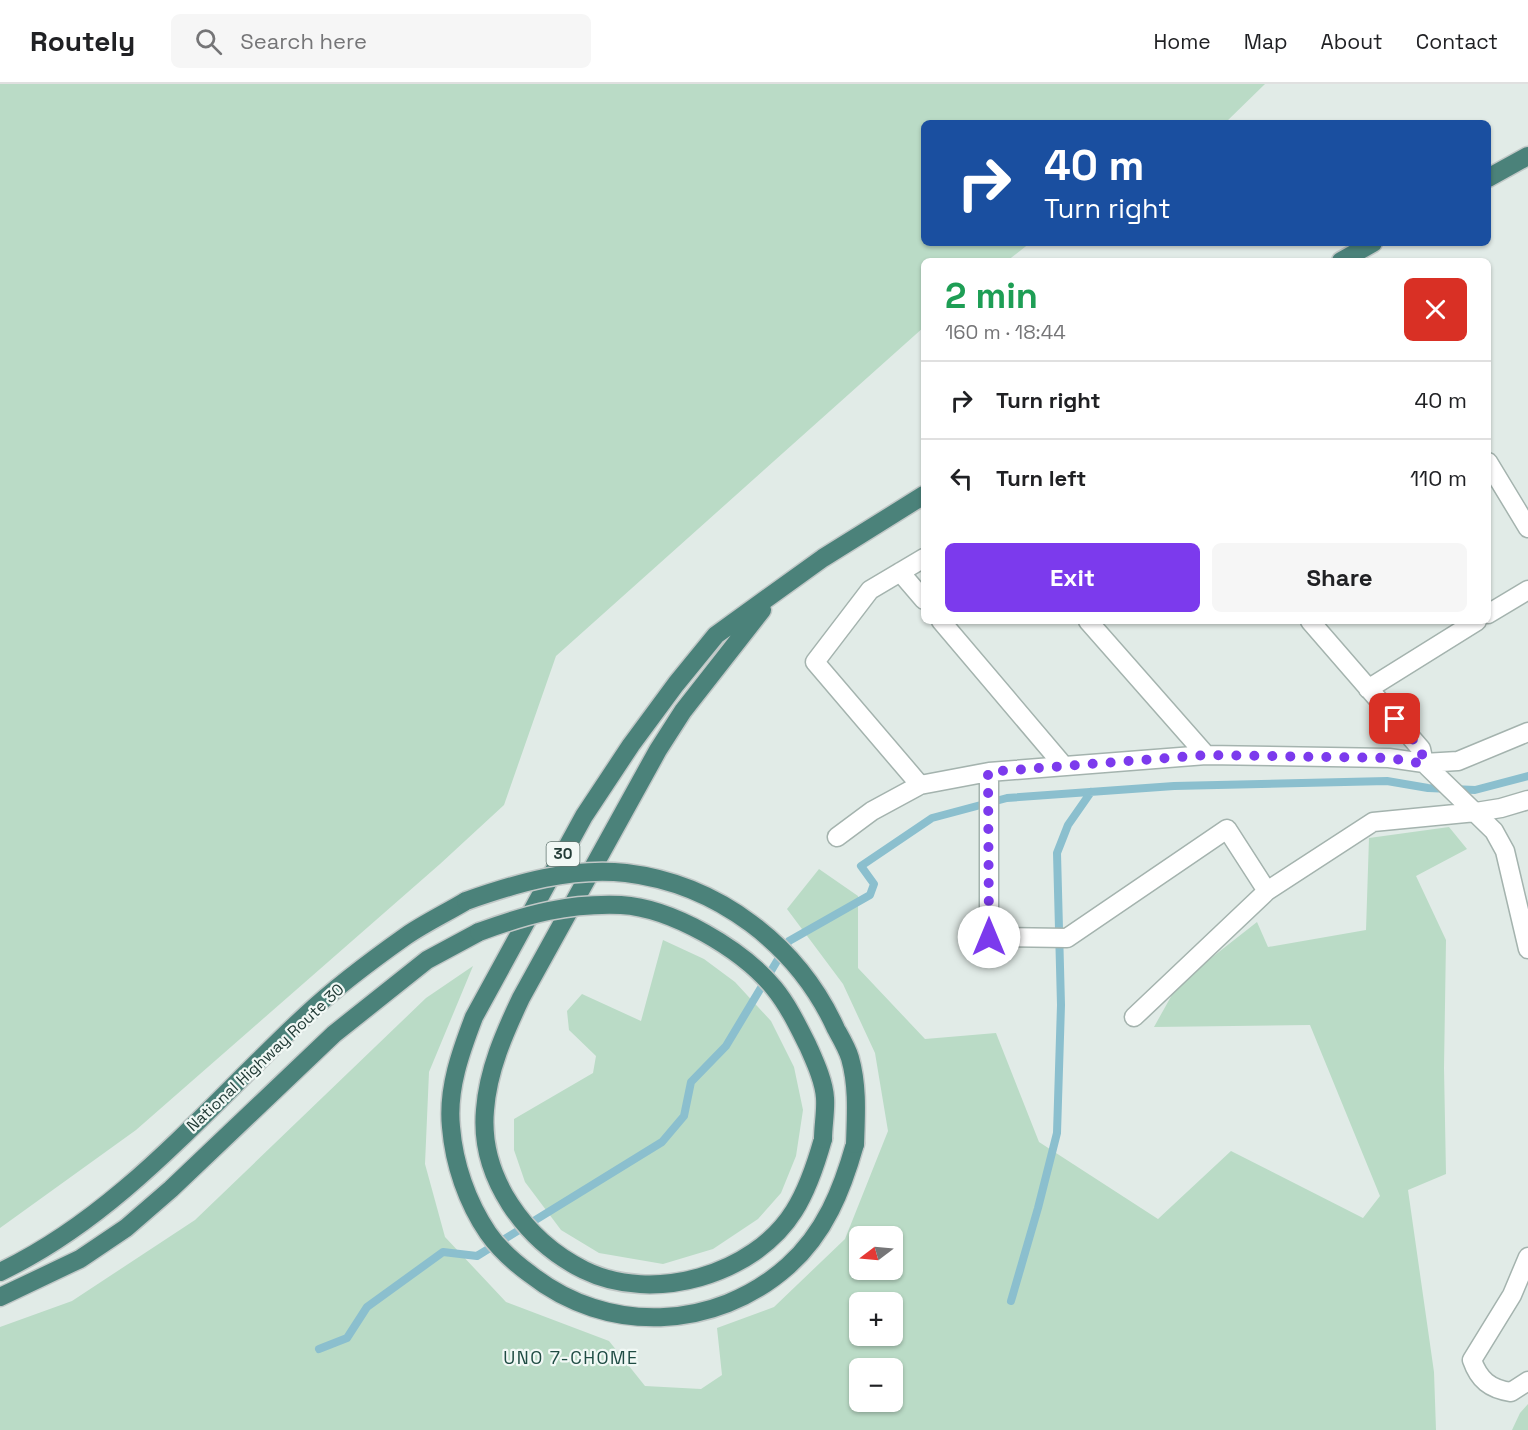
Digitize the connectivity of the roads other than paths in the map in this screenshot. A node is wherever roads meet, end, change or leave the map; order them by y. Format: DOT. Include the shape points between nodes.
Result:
graph roads {
  1 [pos="1528,156"];
  2 [pos="1491,176"];
  3 [pos="1368,246"];
  4 [pos="1346,258"];
  5 [pos="1491,467"];
  6 [pos="921,497"];
  7 [pos="1528,528"];
  8 [pos="921,560"];
  9 [pos="900,572"];
  10 [pos="1528,590"];
  11 [pos="775,594"];
  12 [pos="921,596"];
  13 [pos="1491,613"];
  14 [pos="944,624"];
  15 [pos="1091,624"];
  16 [pos="1313,624"];
  17 [pos="1454,627"];
  18 [pos="1368,689"];
  19 [pos="1528,732"];
  20 [pos="1206,755"];
  21 [pos="1424,764"];
  22 [pos="1064,766"];
  23 [pos="989,781"];
  24 [pos="920,785"];
  25 [pos="1528,800"];
  26 [pos="1476,812"];
  27 [pos="837,837"];
  28 [pos="1267,891"];
  29 [pos="1528,949"];
  30 [pos="1134,1017"];
  31 [pos="1528,1257"];
  32 [pos="0,1272"];
  33 [pos="0,1297"];
  34 [pos="1528,1381"];
  1 -- 2 [label="highway"];
  3 -- 4 [label="highway"];
  5 -- 7 [label="street"];
  6 -- 11 [label="highway, National Highway Route 30 / 30" via="823,558"];
  8 -- 9 [label="street"];
  9 -- 12 [label="street"];
  9 -- 24 [label="street" via="870,590 815,662"];
  10 -- 13 [label="street"];
  11 -- 32 [label="highway, National Highway Route 30 / 30, bridge" via="716,635 663,701 584,816 474,1017 452,1092 451,1126 469,1199 489,1234 513,1261 545,1286 580,1304 612,1314 653,1319 695,1313 732,1303 763,1286 789,1265 828,1216 844,1184 855,1144 857,1101 850,1057 828,1011 799,968 740,914 665,881 626,873 582,872 545,878 510,886 466,901 408,935 307,1014 121,1192 76,1228"];
  11 -- 33 [label="highway, National Highway Route 30 / 30, bridge" via="658,750 521,998 502,1038 485,1111 486,1144 496,1178 518,1218 549,1248 585,1271 653,1285 690,1281 749,1256 774,1235 794,1211 813,1173 823,1139 825,1098 815,1061 795,1018 773,987 746,960 711,936 671,917 624,905 574,905 521,916 479,932 427,960 334,1034 126,1228 80,1259"];
  14 -- 22 [label="street"];
  15 -- 20 [label="street"];
  16 -- 18 [label="street"];
  17 -- 18 [label="street"];
  18 -- 21 [label="street" via="1421,749"];
  19 -- 21 [label="street" via="1458,761"];
  20 -- 21 [label="street" via="1389,758"];
  20 -- 22 [label="street"];
  21 -- 26 [label="street"];
  22 -- 23 [label="street"];
  23 -- 24 [label="street"];
  23 -- 28 [label="street" via="989,937 1061,938 1227,829"];
  24 -- 27 [label="street" via="872,811"];
  25 -- 26 [label="street"];
  26 -- 28 [label="street" via="1373,822"];
  26 -- 29 [label="street" via="1494,831 1505,851"];
  28 -- 30 [label="street"];
  31 -- 34 [label="street" via="1512,1294 1472,1360 1476,1372 1494,1389 1511,1392"];
}
